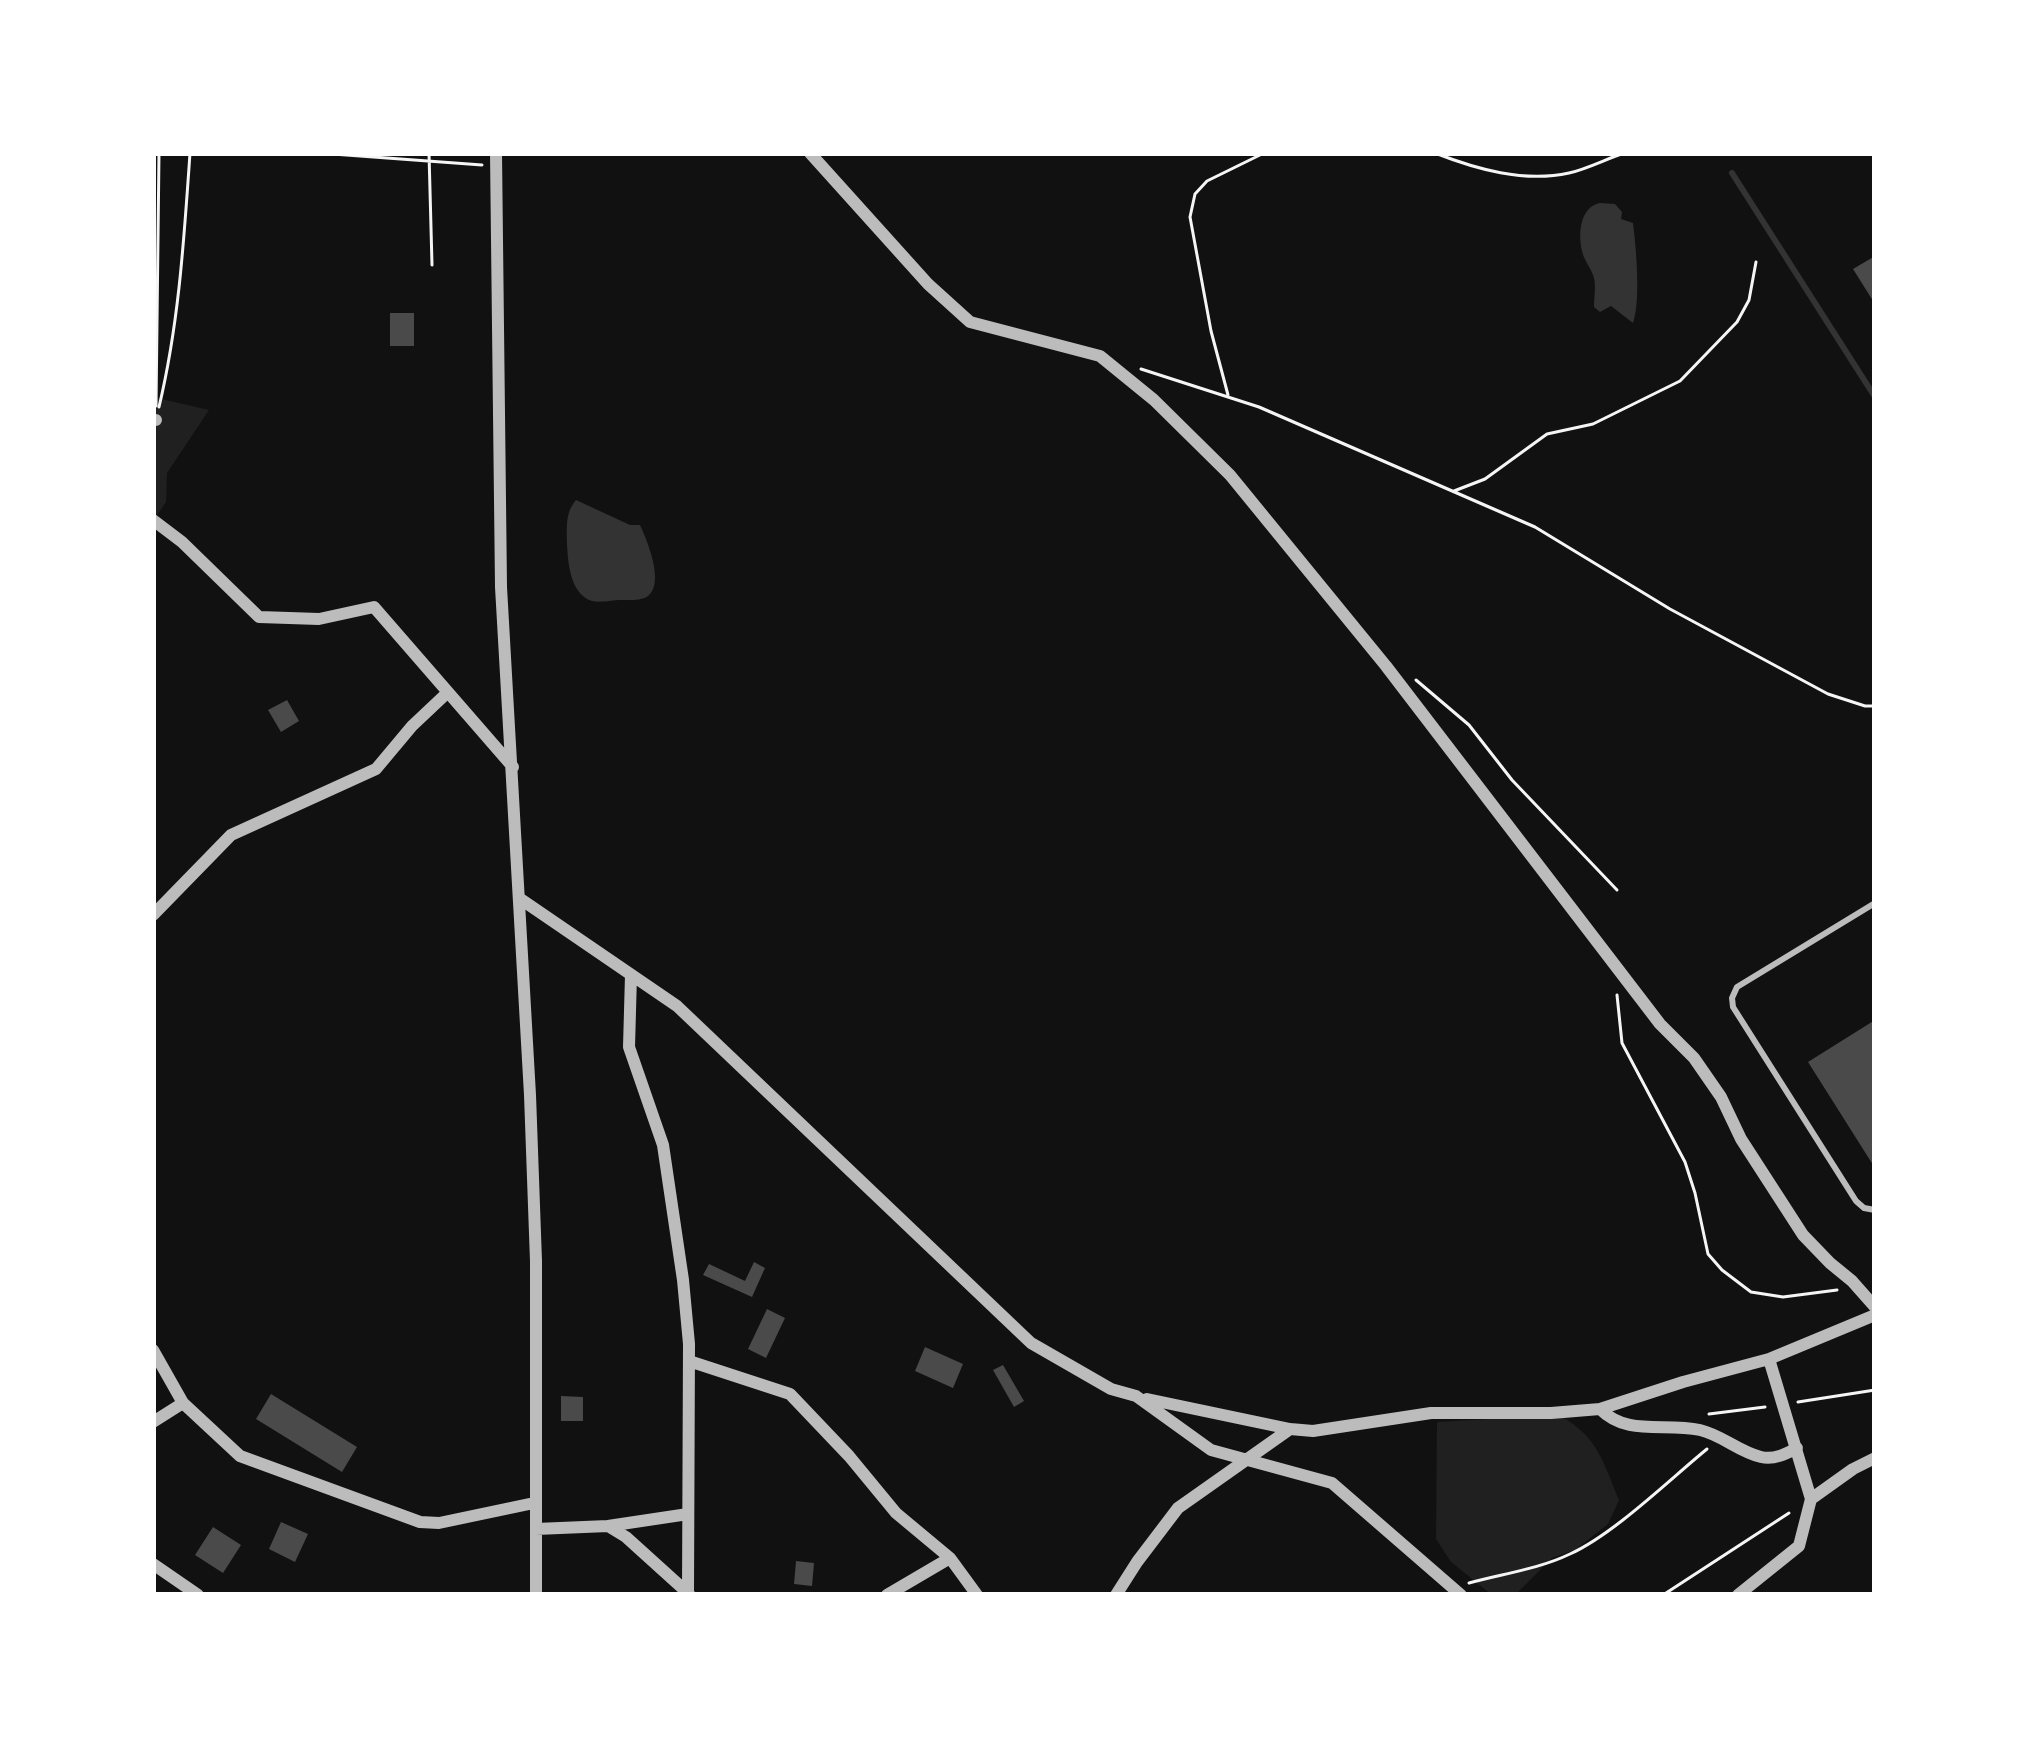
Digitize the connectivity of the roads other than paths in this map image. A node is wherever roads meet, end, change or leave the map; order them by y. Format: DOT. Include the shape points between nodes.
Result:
graph roads {
  1 [pos="810,153"];
  2 [pos="496,159"];
  3 [pos="153,520"];
  4 [pos="447,693"];
  5 [pos="513,766"];
  6 [pos="519,898"];
  7 [pos="1875,903"];
  8 [pos="153,915"];
  9 [pos="632,975"];
  10 [pos="1875,1210"];
  11 [pos="1875,1311"];
  12 [pos="153,1350"];
  13 [pos="1769,1359"];
  14 [pos="689,1361"];
  15 [pos="1136,1396"];
  16 [pos="183,1403"];
  17 [pos="1600,1409"];
  18 [pos="153,1422"];
  19 [pos="1290,1429"];
  20 [pos="1797,1448"];
  21 [pos="1875,1458"];
  22 [pos="1245,1459"];
  23 [pos="1810,1499"];
  24 [pos="534,1503"];
  25 [pos="688,1514"];
  26 [pos="608,1526"];
  27 [pos="536,1529"];
  28 [pos="950,1558"];
  29 [pos="153,1564"];
  30 [pos="1458,1591"];
  31 [pos="688,1594"];
  32 [pos="199,1595"];
  33 [pos="536,1595"];
  34 [pos="887,1595"];
  35 [pos="977,1595"];
  36 [pos="1115,1595"];
  37 [pos="1439,1595"];
  38 [pos="1738,1595"];
  1 -- 11 [label="street" via="970,322 1100,356 1230,475 1694,1058 1803,1235"];
  2 -- 5 [label="street" via="501,587"];
  3 -- 4 [label="street" via="259,617 319,619 374,607"];
  4 -- 5 [label="street"];
  4 -- 8 [label="street" via="376,769 231,836"];
  5 -- 6 [label="street"];
  6 -- 9 [label="street"];
  6 -- 24 [label="street" via="536,1261"];
  7 -- 10 [label="lane" via="1737,986 1732,998 1856,1201"];
  9 -- 14 [label="street" via="629,1047 663,1145"];
  9 -- 15 [label="street" via="677,1006 1031,1342"];
  11 -- 13 [label="street"];
  12 -- 16 [label="street"];
  13 -- 17 [label="street"];
  13 -- 20 [label="street"];
  14 -- 25 [label="street"];
  14 -- 28 [label="street" via="790,1394 896,1513"];
  15 -- 19 [label="street"];
  15 -- 22 [label="street" via="1211,1450"];
  16 -- 18 [label="street"];
  16 -- 24 [label="street" via="240,1456 420,1522"];
  17 -- 19 [label="street" via="1431,1413"];
  17 -- 20 [label="street" via="1624,1426 1694,1429 1763,1457"];
  19 -- 22 [label="street"];
  20 -- 23 [label="street"];
  21 -- 23 [label="street"];
  22 -- 30 [label="street" via="1332,1483"];
  22 -- 36 [label="street" via="1178,1508"];
  23 -- 38 [label="street" via="1799,1546"];
  24 -- 27 [label="street"];
  25 -- 26 [label="street"];
  25 -- 31 [label="street"];
  26 -- 27 [label="street"];
  26 -- 31 [label="street"];
  27 -- 33 [label="street"];
  28 -- 34 [label="street"];
  28 -- 35 [label="street"];
  29 -- 32 [label="street"];
  30 -- 37 [label="street"];
}
